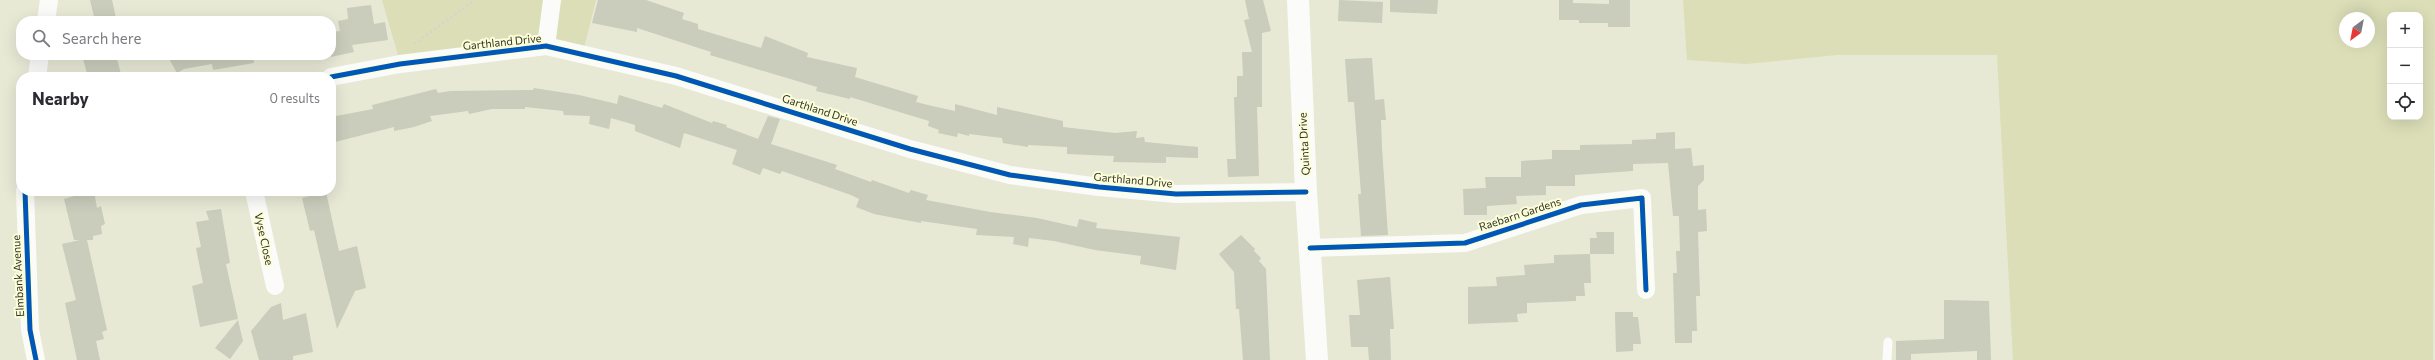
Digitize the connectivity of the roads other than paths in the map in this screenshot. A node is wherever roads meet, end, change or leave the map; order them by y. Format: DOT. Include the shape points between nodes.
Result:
graph roads {
  1 [pos="49,0"];
  2 [pos="552,0"];
  3 [pos="1298,0"];
  4 [pos="47,16"];
  5 [pos="546,46"];
  6 [pos="39,60"];
  7 [pos="38,72"];
  8 [pos="336,76"];
  9 [pos="1306,192"];
  10 [pos="25,196"];
  11 [pos="255,196"];
  12 [pos="1310,248"];
  13 [pos="275,286"];
  14 [pos="1646,290"];
  15 [pos="1888,342"];
  16 [pos="36,360"];
  17 [pos="1317,360"];
  18 [pos="1887,360"];
  1 -- 4 [label="street"];
  2 -- 5 [label="street"];
  3 -- 9 [label="street, Quinta Drive"];
  5 -- 8 [label="street, Garthland Drive" via="400,64"];
  5 -- 9 [label="street, Garthland Drive" via="676,76 910,149 1010,175 1176,194"];
  6 -- 7 [label="street"];
  9 -- 12 [label="street, Quinta Drive"];
  10 -- 16 [label="street, Elmbank Avenue" via="30,314"];
  11 -- 13 [label="street, Vyse Close"];
  12 -- 14 [label="street, Raebarn Gardens" via="1465,243 1581,205 1642,198"];
  12 -- 17 [label="street, Quinta Drive"];
  15 -- 18 [label="lane"];
}
